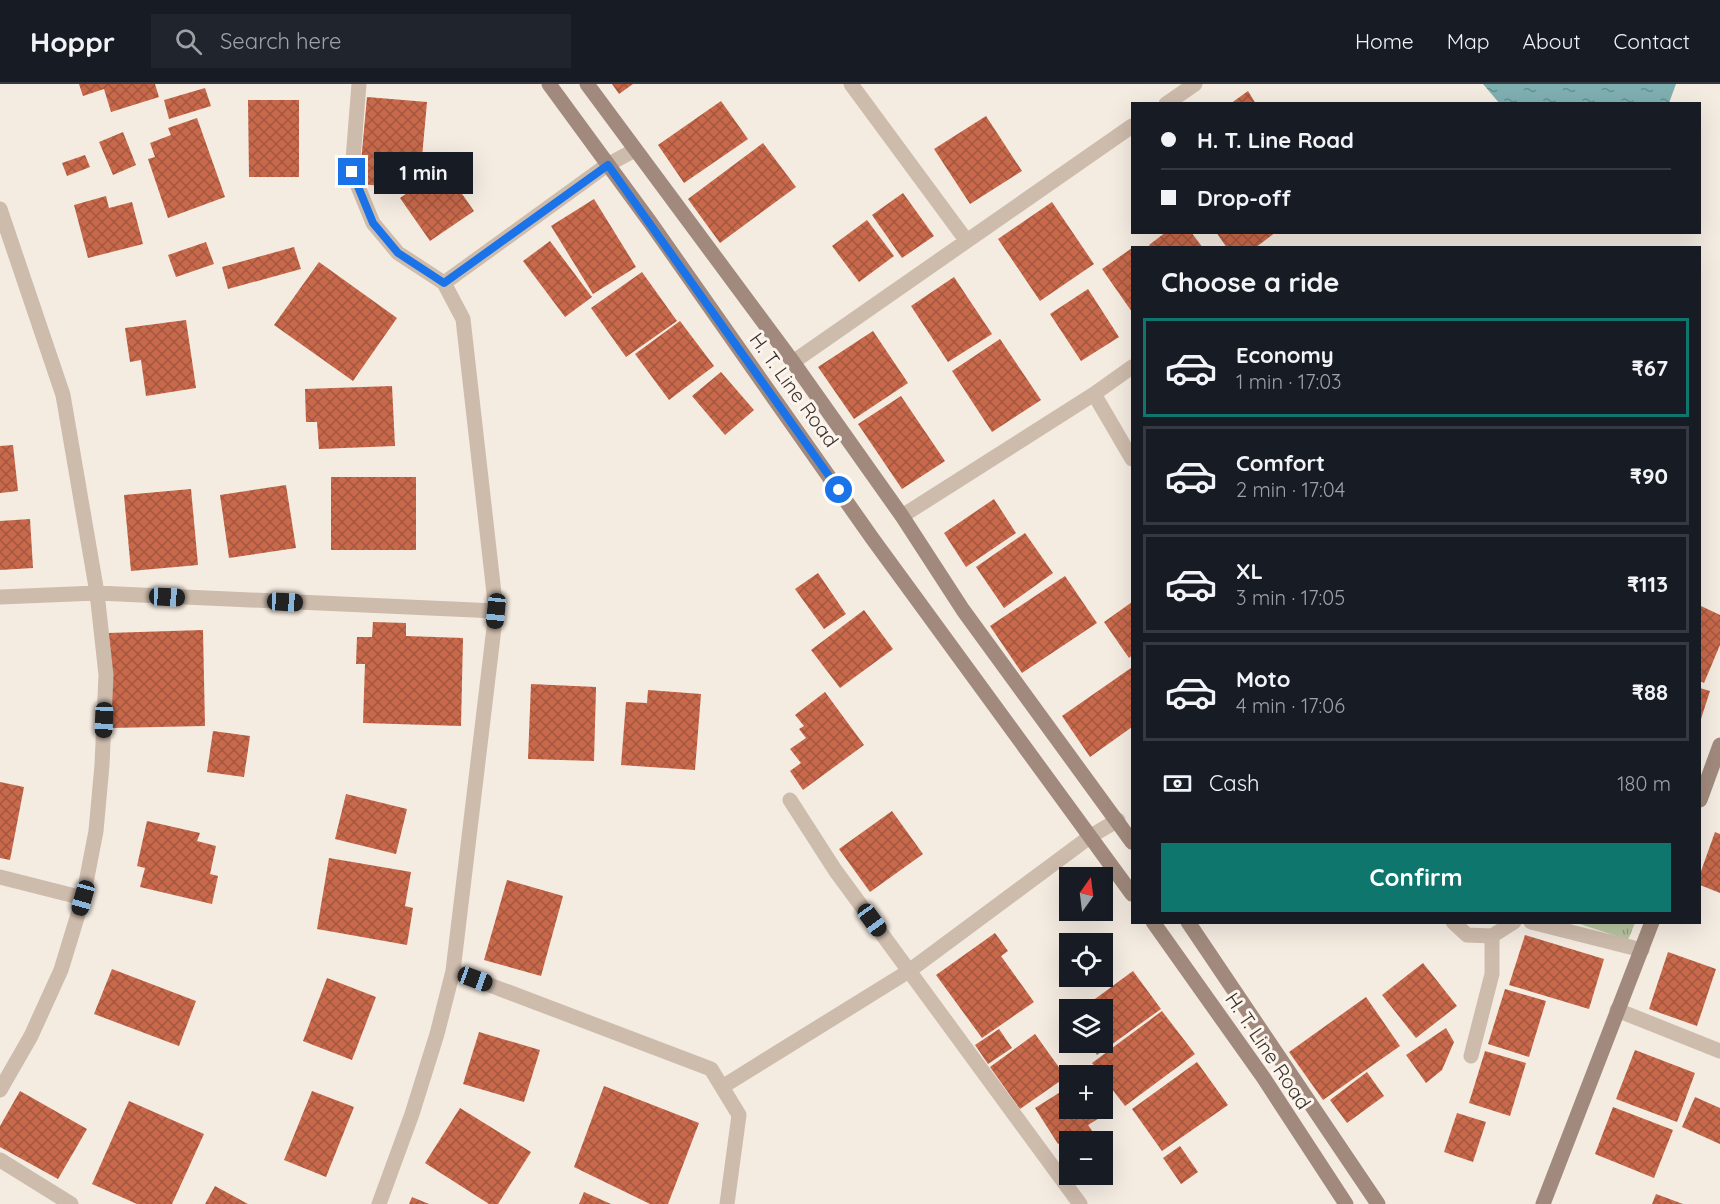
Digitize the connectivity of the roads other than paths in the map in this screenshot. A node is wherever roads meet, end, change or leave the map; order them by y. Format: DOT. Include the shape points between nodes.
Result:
graph roads {
  1 [pos="359,84"];
  2 [pos="549,84"];
  3 [pos="587,84"];
  4 [pos="1195,84"];
  5 [pos="854,85"];
  6 [pos="1169,102"];
  7 [pos="1131,127"];
  8 [pos="635,150"];
  9 [pos="608,165"];
  10 [pos="0,208"];
  11 [pos="966,240"];
  12 [pos="444,283"];
  13 [pos="793,362"];
  14 [pos="1131,368"];
  15 [pos="1094,394"];
  16 [pos="1131,457"];
  17 [pos="902,516"];
  18 [pos="97,593"];
  19 [pos="0,597"];
  20 [pos="496,611"];
  21 [pos="1720,745"];
  22 [pos="1701,797"];
  23 [pos="790,800"];
  24 [pos="1118,820"];
  25 [pos="1091,836"];
  26 [pos="1131,840"];
  27 [pos="0,877"];
  28 [pos="1131,893"];
  29 [pos="83,898"];
  30 [pos="1154,924"];
  31 [pos="1189,924"];
  32 [pos="1455,924"];
  33 [pos="1511,924"];
  34 [pos="1540,924"];
  35 [pos="1651,924"];
  36 [pos="1492,936"];
  37 [pos="1642,950"];
  38 [pos="909,970"];
  39 [pos="453,971"];
  40 [pos="1617,1010"];
  41 [pos="1720,1051"];
  42 [pos="1471,1056"];
  43 [pos="722,1087"];
  44 [pos="0,1090"];
  45 [pos="0,1160"];
  46 [pos="72,1204"];
  47 [pos="379,1204"];
  48 [pos="728,1204"];
  49 [pos="1080,1204"];
  50 [pos="1346,1204"];
  51 [pos="1378,1204"];
  52 [pos="1543,1204"];
  1 -- 12 [label="street" via="352,172 373,223 398,253"];
  2 -- 9 [label="street, H. T. Line Road"];
  3 -- 8 [label="street, H. T. Line Road"];
  4 -- 6 [label="street"];
  5 -- 11 [label="street"];
  7 -- 11 [label="street"];
  8 -- 9 [label="street"];
  8 -- 13 [label="street, H. T. Line Road"];
  9 -- 12 [label="street"];
  9 -- 25 [label="street, H. T. Line Road" via="872,538"];
  10 -- 18 [label="street" via="63,395"];
  11 -- 13 [label="street"];
  12 -- 20 [label="street" via="463,319"];
  13 -- 17 [label="street, H. T. Line Road"];
  14 -- 15 [label="street"];
  15 -- 16 [label="street"];
  15 -- 17 [label="street"];
  17 -- 24 [label="street, H. T. Line Road" via="963,610"];
  18 -- 19 [label="street"];
  18 -- 20 [label="street"];
  18 -- 29 [label="street" via="106,675 102,765 96,831"];
  20 -- 39 [label="street"];
  21 -- 22 [label="street"];
  23 -- 38 [label="street" via="835,870"];
  24 -- 25 [label="street"];
  24 -- 26 [label="street, H. T. Line Road"];
  25 -- 28 [label="street, H. T. Line Road"];
  25 -- 38 [label="street"];
  27 -- 29 [label="street"];
  29 -- 44 [label="street" via="62,970"];
  30 -- 50 [label="street, H. T. Line Road" via="1263,1077"];
  31 -- 51 [label="street, H. T. Line Road"];
  32 -- 36 [label="street" via="1467,935"];
  33 -- 36 [label="street"];
  34 -- 37 [label="street"];
  35 -- 37 [label="street"];
  36 -- 42 [label="street" via="1492,974"];
  37 -- 40 [label="street"];
  38 -- 43 [label="street"];
  38 -- 49 [label="street"];
  39 -- 43 [label="street" via="711,1069"];
  39 -- 47 [label="street" via="412,1114"];
  40 -- 41 [label="street"];
  40 -- 52 [label="street"];
  43 -- 48 [label="street" via="740,1115"];
  45 -- 46 [label="street"];
}
